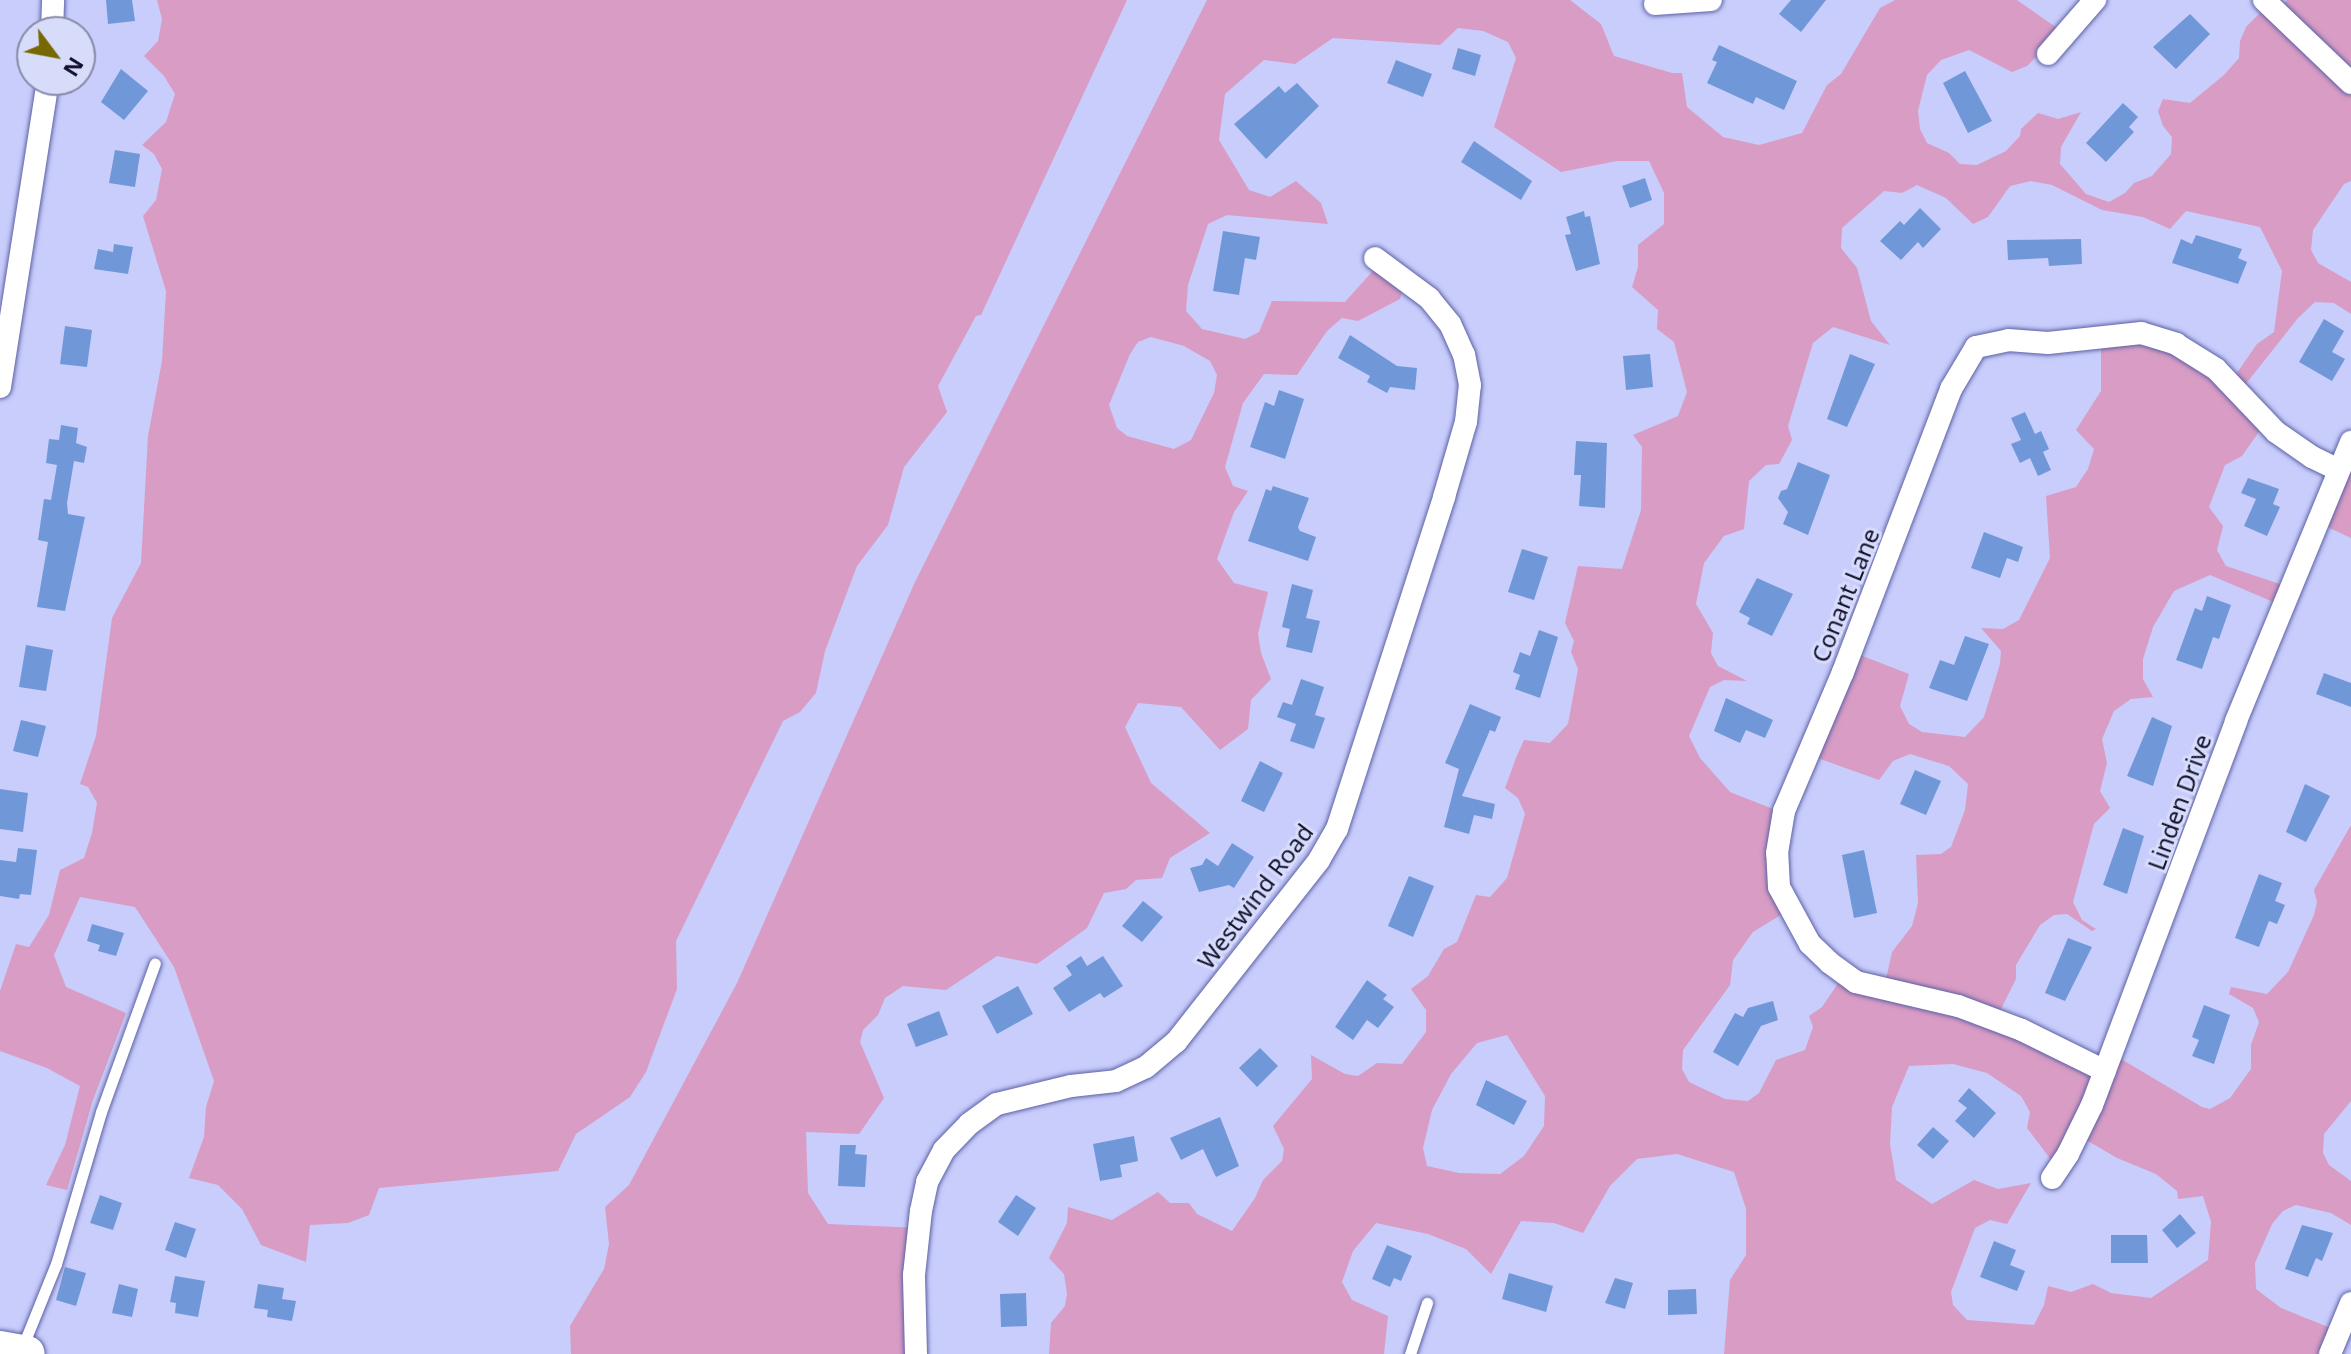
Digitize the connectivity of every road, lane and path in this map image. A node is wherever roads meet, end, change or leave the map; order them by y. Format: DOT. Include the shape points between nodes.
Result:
graph roads {
  1 [pos="1711,0"];
  2 [pos="2095,0"];
  3 [pos="2264,0"];
  4 [pos="1655,4"];
  5 [pos="2048,54"];
  6 [pos="2351,83"];
  7 [pos="45,96"];
  8 [pos="1375,258"];
  9 [pos="0,387"];
  10 [pos="2351,442"];
  11 [pos="2339,470"];
  12 [pos="155,963"];
  13 [pos="2105,1071"];
  14 [pos="2052,1178"];
  15 [pos="1427,1303"];
  16 [pos="2351,1303"];
  17 [pos="16,1352"];
  18 [pos="916,1354"];
  19 [pos="1410,1354"];
  20 [pos="2330,1354"];
  1 -- 4 [label="street"];
  2 -- 5 [label="street"];
  3 -- 6 [label="street"];
  7 -- 9 [label="street"];
  8 -- 18 [label="street, Westwind Road" via="1429,298 1450,324 1470,385 1466,422 1444,497 1337,829 1319,860 1176,1042 1146,1067 1116,1081 997,1104 944,1150 927,1182 921,1211 914,1275"];
  10 -- 11 [label="street, Linden Drive"];
  11 -- 13 [label="street, Linden Drive" via="2236,721"];
  11 -- 13 [label="street, Conant Lane" via="2276,432 2216,369 2176,344 2141,333 2048,343 2008,340 1976,347 1951,389 1784,811 1777,853 1779,887 1810,944 1830,963 1856,982 1958,1006"];
  12 -- 17 [label="lane" via="101,1112 56,1264"];
  13 -- 14 [label="street, Linden Drive"];
  15 -- 19 [label="lane"];
  16 -- 20 [label="street"];
}
